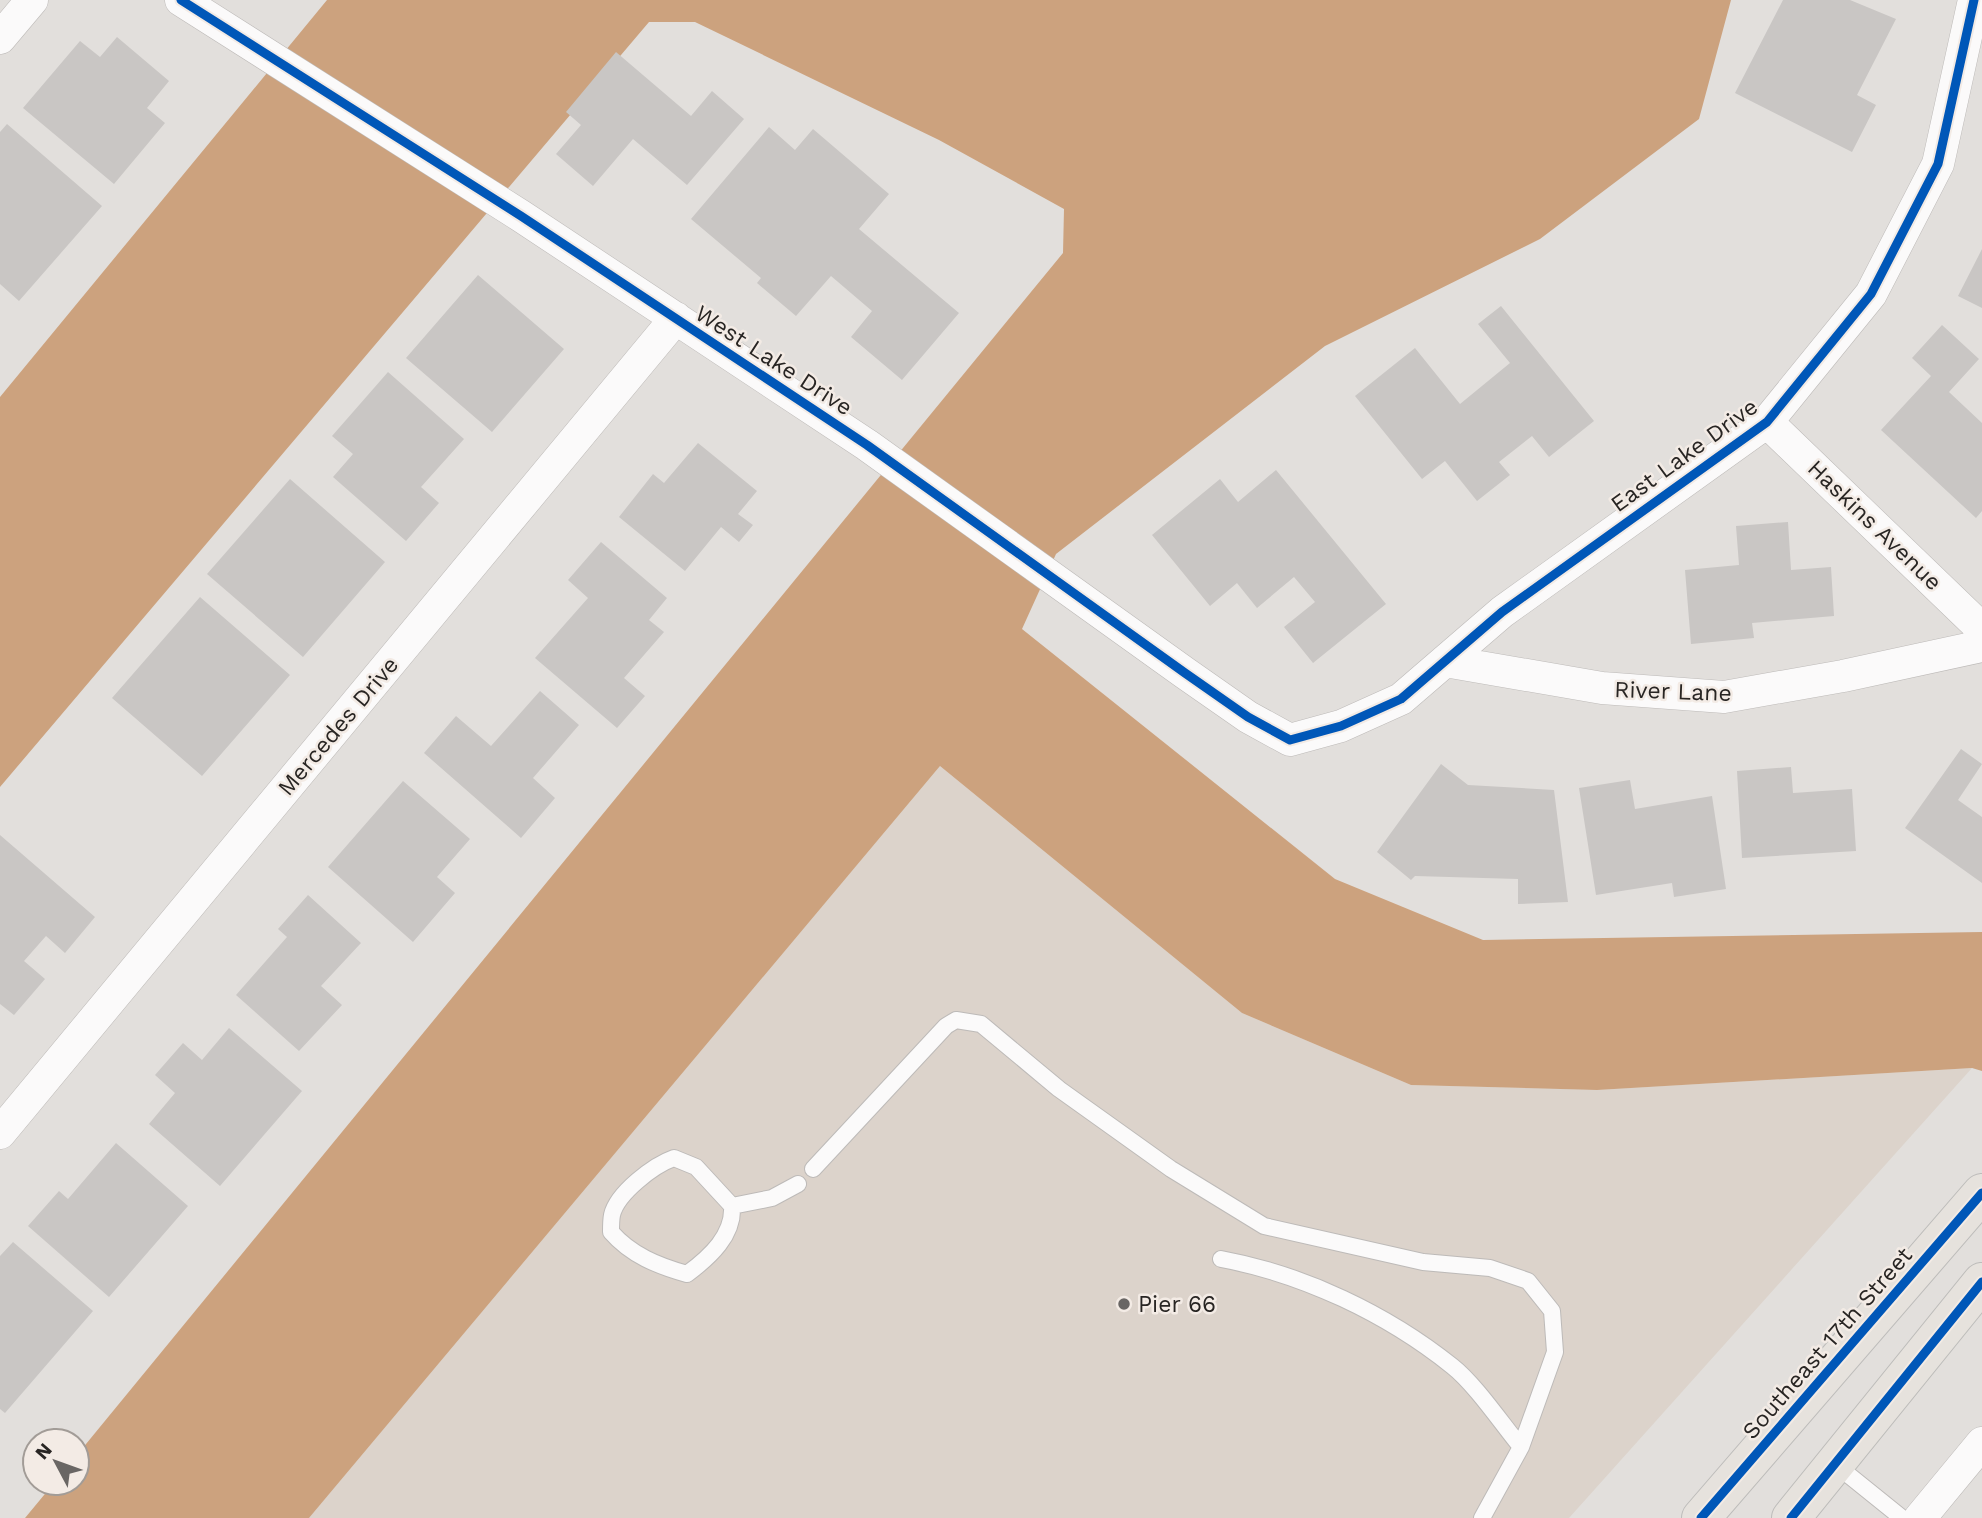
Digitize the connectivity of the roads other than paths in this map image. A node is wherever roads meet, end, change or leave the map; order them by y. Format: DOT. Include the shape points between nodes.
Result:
graph roads {
  1 [pos="32,0"];
  2 [pos="181,0"];
  3 [pos="1973,0"];
  4 [pos="0,38"];
  5 [pos="676,318"];
  6 [pos="1768,422"];
  7 [pos="1982,629"];
  8 [pos="1982,646"];
  9 [pos="1445,661"];
  10 [pos="1341,726"];
  11 [pos="0,1133"];
  12 [pos="813,1169"];
  13 [pos="798,1184"];
  14 [pos="1982,1193"];
  15 [pos="732,1206"];
  16 [pos="1221,1259"];
  17 [pos="1982,1282"];
  18 [pos="1982,1443"];
  19 [pos="1521,1447"];
  20 [pos="1835,1464"];
  21 [pos="1482,1518"];
  22 [pos="1701,1518"];
  23 [pos="1791,1518"];
  24 [pos="1902,1518"];
  25 [pos="1920,1518"];
  1 -- 4 [label="street"];
  2 -- 5 [label="street, West Lake Drive"];
  3 -- 6 [label="street, East Lake Drive" via="1938,164 1871,294"];
  5 -- 10 [label="street, West Lake Drive" via="867,445 1248,717 1290,740"];
  5 -- 11 [label="street, Mercedes Drive"];
  6 -- 7 [label="street, Haskins Avenue"];
  6 -- 9 [label="street, East Lake Drive" via="1502,612"];
  8 -- 9 [label="street, River Lane" via="1724,697 1602,688"];
  9 -- 10 [label="street, East Lake Drive" via="1401,699"];
  12 -- 19 [label="lane" via="946,1026 956,1020 981,1024 1171,1169 1264,1226 1423,1262 1490,1268 1528,1281 1552,1311 1555,1352"];
  13 -- 15 [label="lane" via="772,1198"];
  14 -- 22 [label="main road, Southeast 17th Street"];
  15 -- 15 [label="lane" via="696,1167 674,1158 654,1165 630,1189 612,1213 611,1232 625,1248 687,1274 725,1236 733,1222"];
  16 -- 19 [label="lane" via="1254,1265 1362,1307 1454,1367"];
  17 -- 20 [label="main road"];
  18 -- 25 [label="street"];
  19 -- 21 [label="lane"];
  20 -- 23 [label="main road"];
  20 -- 24 [label="lane"];
}
